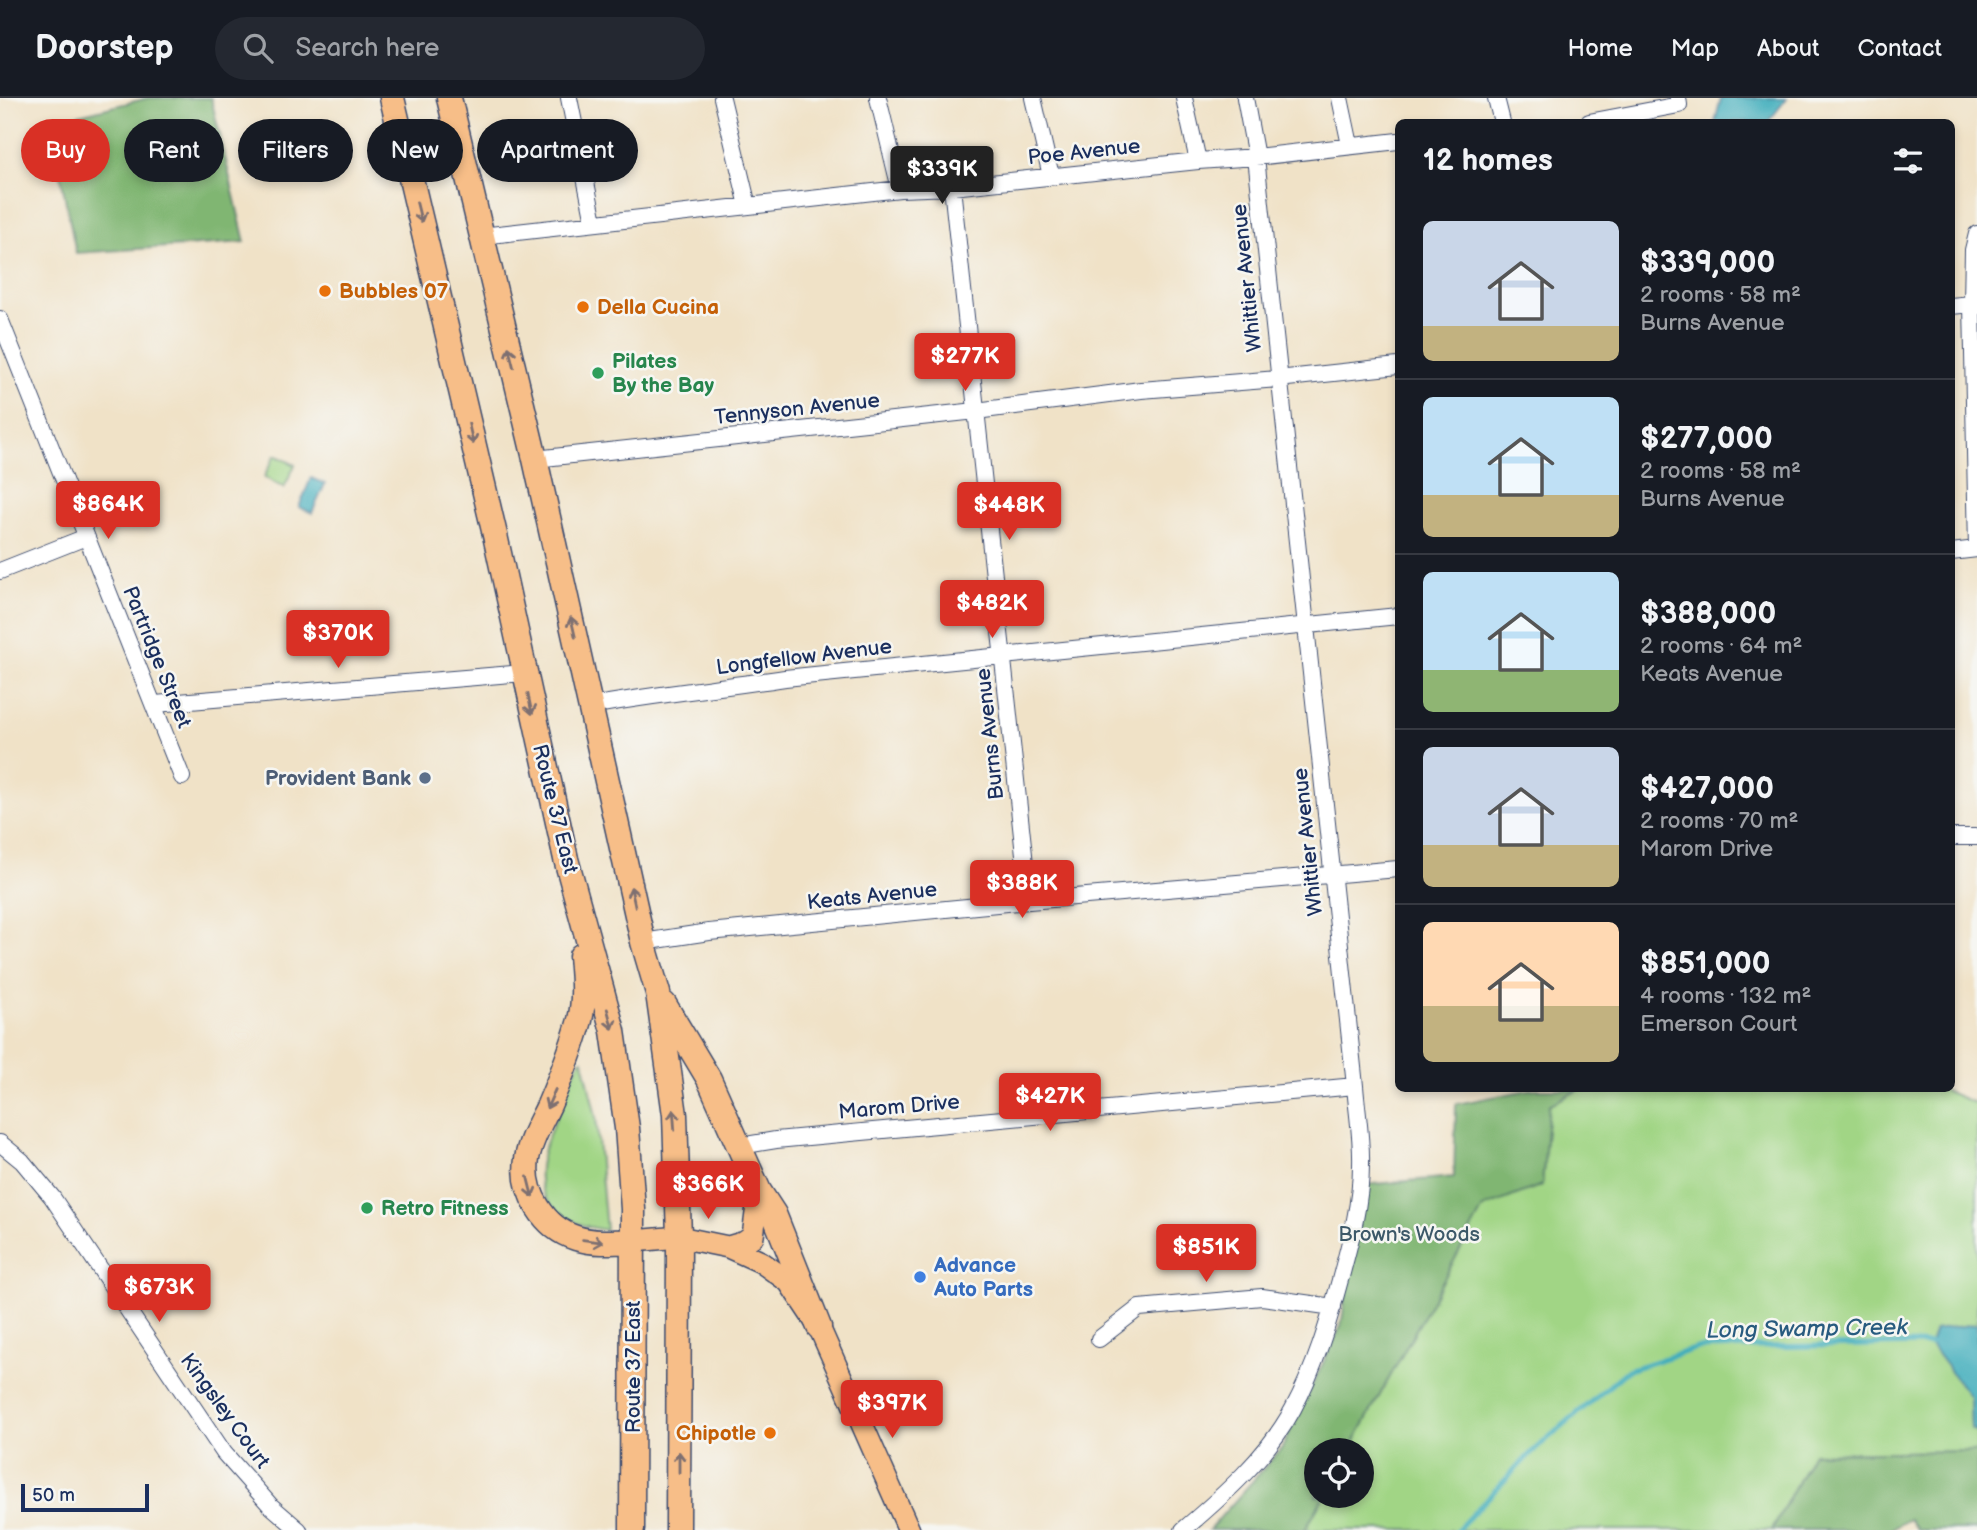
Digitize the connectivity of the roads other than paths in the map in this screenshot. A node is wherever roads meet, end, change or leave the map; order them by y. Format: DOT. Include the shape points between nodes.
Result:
graph roads {
  1 [pos="392,98"];
  2 [pos="449,98"];
  3 [pos="569,98"];
  4 [pos="722,98"];
  5 [pos="878,98"];
  6 [pos="1033,98"];
  7 [pos="1184,98"];
  8 [pos="1245,98"];
  9 [pos="1340,98"];
  10 [pos="1496,98"];
  11 [pos="1678,102"];
  12 [pos="1501,119"];
  13 [pos="1607,119"];
  14 [pos="1395,141"];
  15 [pos="1350,145"];
  16 [pos="1256,157"];
  17 [pos="1198,161"];
  18 [pos="1051,176"];
  19 [pos="952,187"];
  20 [pos="900,189"];
  21 [pos="748,206"];
  22 [pos="594,222"];
  23 [pos="1977,234"];
  24 [pos="481,236"];
  25 [pos="1975,305"];
  26 [pos="1955,306"];
  27 [pos="0,319"];
  28 [pos="1395,366"];
  29 [pos="1278,379"];
  30 [pos="976,411"];
  31 [pos="535,459"];
  32 [pos="86,537"];
  33 [pos="1977,549"];
  34 [pos="1955,552"];
  35 [pos="0,571"];
  36 [pos="1395,616"];
  37 [pos="1306,627"];
  38 [pos="1002,657"];
  39 [pos="524,673"];
  40 [pos="155,704"];
  41 [pos="591,706"];
  42 [pos="182,777"];
  43 [pos="1955,837"];
  44 [pos="1977,837"];
  45 [pos="1395,869"];
  46 [pos="1333,875"];
  47 [pos="575,890"];
  48 [pos="1029,901"];
  49 [pos="643,942"];
  50 [pos="658,993"];
  51 [pos="1355,1086"];
  52 [pos="0,1143"];
  53 [pos="740,1146"];
  54 [pos="759,1191"];
  55 [pos="679,1237"];
  56 [pos="634,1241"];
  57 [pos="728,1247"];
  58 [pos="1333,1307"];
  59 [pos="819,1327"];
  60 [pos="1099,1339"];
  61 [pos="1200,1515"];
  62 [pos="299,1530"];
  63 [pos="632,1530"];
  64 [pos="678,1530"];
  65 [pos="909,1530"];
  66 [pos="1183,1530"];
  67 [pos="1209,1530"];
  1 -- 39 [label="highway, Route 37 East, one-way"];
  2 -- 24 [label="highway"];
  3 -- 22 [label="street"];
  4 -- 21 [label="street"];
  5 -- 20 [label="street"];
  6 -- 18 [label="street"];
  7 -- 17 [label="street"];
  8 -- 16 [label="street, Whittier Avenue"];
  9 -- 15 [label="street"];
  10 -- 12 [label="street"];
  11 -- 13 [label="street"];
  14 -- 15 [label="street, Poe Avenue"];
  15 -- 16 [label="street, Poe Avenue"];
  16 -- 17 [label="street, Poe Avenue"];
  16 -- 29 [label="street, Whittier Avenue"];
  17 -- 18 [label="street, Poe Avenue"];
  18 -- 19 [label="street, Poe Avenue"];
  19 -- 20 [label="street, Poe Avenue"];
  19 -- 30 [label="street, Burns Avenue"];
  20 -- 21 [label="street, Poe Avenue"];
  21 -- 22 [label="street, Poe Avenue"];
  22 -- 24 [label="street, Poe Avenue"];
  23 -- 25 [label="street" via="1973,250"];
  31 -- 24 [label="highway, one-way"];
  25 -- 26 [label="street"];
  25 -- 33 [label="street"];
  27 -- 32 [label="street, Partridge Street"];
  28 -- 29 [label="street, Tennyson Avenue"];
  29 -- 30 [label="street, Tennyson Avenue"];
  29 -- 37 [label="street, Whittier Avenue"];
  30 -- 31 [label="street, Tennyson Avenue"];
  30 -- 38 [label="street, Burns Avenue"];
  41 -- 31 [label="highway, one-way"];
  32 -- 35 [label="street"];
  32 -- 40 [label="street, Partridge Street"];
  33 -- 34 [label="street"];
  36 -- 37 [label="street, Longfellow Avenue"];
  37 -- 38 [label="street, Longfellow Avenue"];
  37 -- 46 [label="street, Whittier Avenue"];
  38 -- 41 [label="street, Longfellow Avenue" via="785,678"];
  38 -- 48 [label="street, Burns Avenue"];
  39 -- 40 [label="street"];
  39 -- 47 [label="highway, Route 37 East, one-way"];
  40 -- 42 [label="street, Partridge Street"];
  49 -- 41 [label="highway, one-way"];
  43 -- 44 [label="street"];
  45 -- 46 [label="street, Keats Avenue"];
  46 -- 48 [label="street, Keats Avenue"];
  46 -- 51 [label="street, Whittier Avenue"];
  47 -- 56 [label="highway, Route 37 East, one-way" via="613,1031"];
  47 -- 56 [label="highway, one-way" via="584,985 580,1018 564,1071 533,1139 527,1180 533,1201 555,1227 575,1238"];
  48 -- 49 [label="street, Keats Avenue"];
  49 -- 50 [label="highway"];
  50 -- 53 [label="highway" via="709,1079"];
  55 -- 50 [label="highway, one-way" via="675,1115"];
  51 -- 53 [label="street, Marom Drive"];
  51 -- 58 [label="street, Whittier Avenue" via="1362,1165 1353,1234"];
  52 -- 62 [label="street, Kingsley Court" via="52,1197 224,1453"];
  53 -- 54 [label="highway"];
  54 -- 57 [label="main road" via="753,1236"];
  54 -- 59 [label="highway" via="774,1214"];
  55 -- 56 [label="main road"];
  55 -- 57 [label="main road"];
  64 -- 55 [label="highway, one-way"];
  56 -- 63 [label="highway, Route 37 East"];
  57 -- 59 [label="main road" via="789,1282"];
  58 -- 60 [label="street" via="1262,1297 1139,1308"];
  58 -- 61 [label="street, Whittier Avenue" via="1327,1332 1292,1411 1271,1441"];
  59 -- 65 [label="main road"];
  61 -- 66 [label="street, Whittier Avenue"];
  61 -- 67 [label="street"];
}
